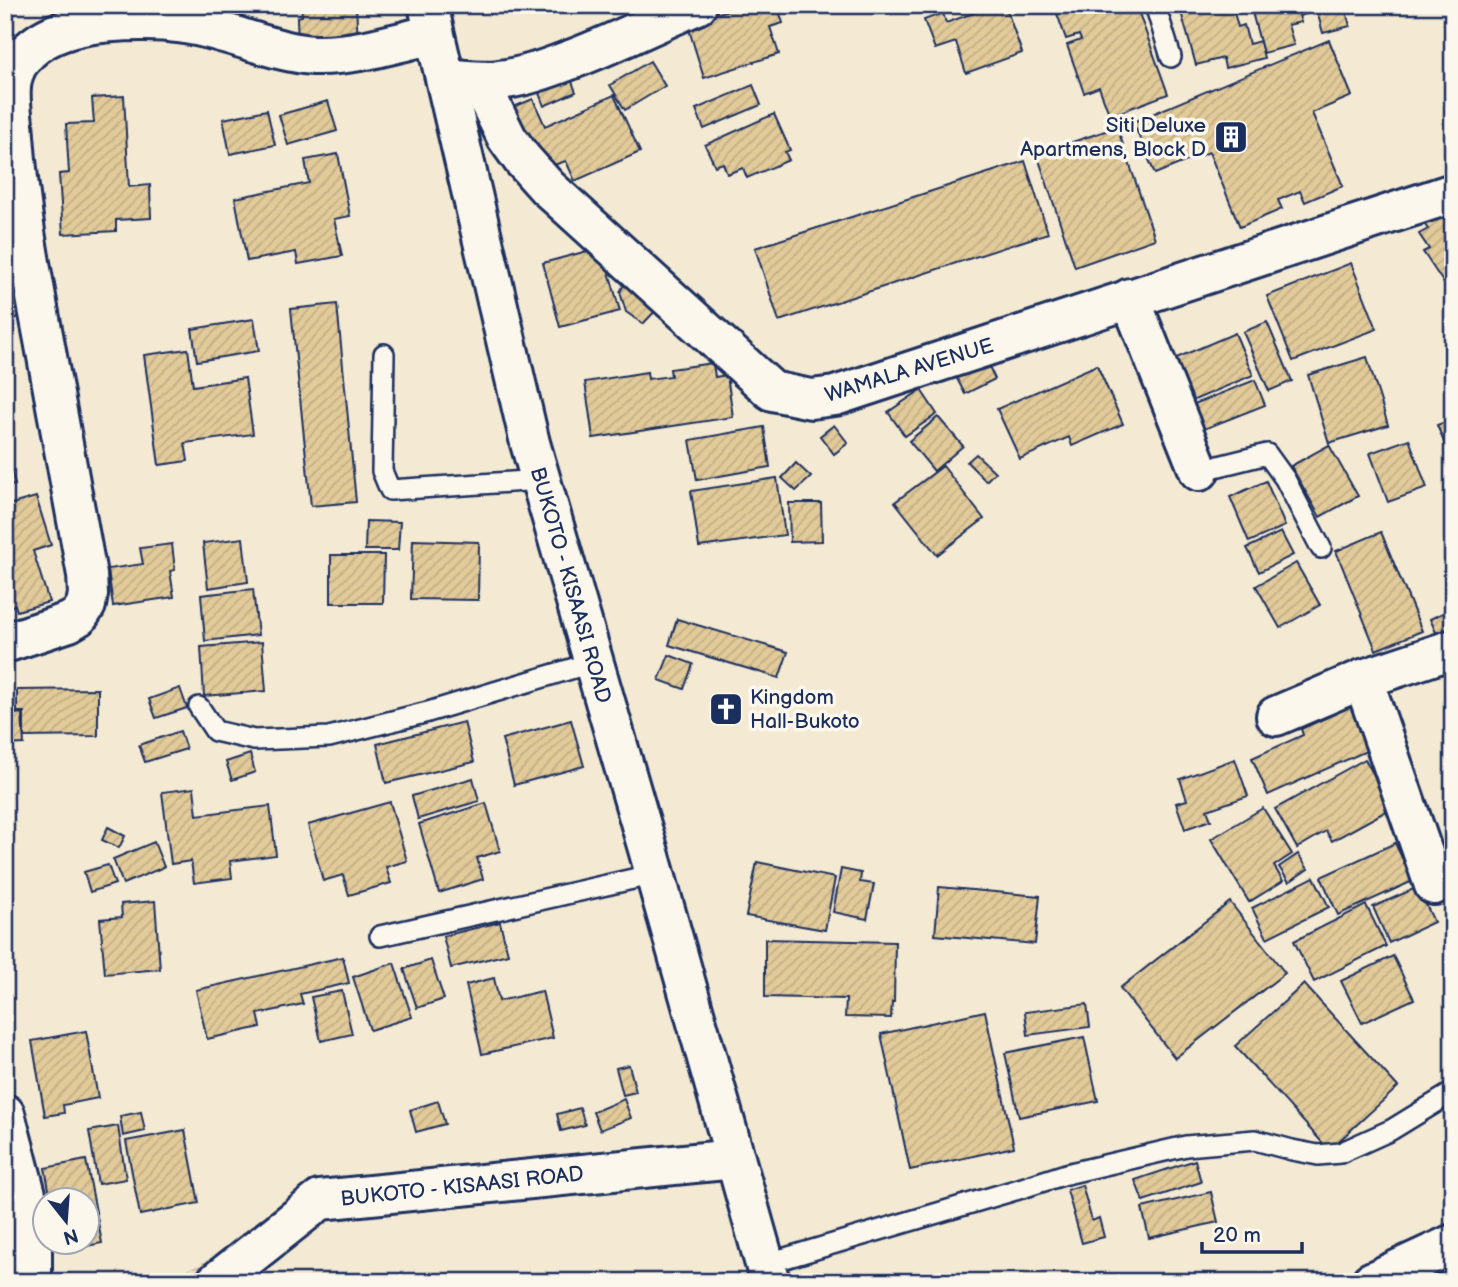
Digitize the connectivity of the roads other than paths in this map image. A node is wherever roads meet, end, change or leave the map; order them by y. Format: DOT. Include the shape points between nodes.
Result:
graph roads {
  1 [pos="697,5"];
  2 [pos="1155,5"];
  3 [pos="431,20"];
  4 [pos="1171,57"];
  5 [pos="461,80"];
  6 [pos="1453,193"];
  7 [pos="1130,298"];
  8 [pos="384,354"];
  9 [pos="1199,471"];
  10 [pos="541,480"];
  11 [pos="1321,548"];
  12 [pos="5,643"];
  13 [pos="1453,649"];
  14 [pos="594,662"];
  15 [pos="1363,679"];
  16 [pos="199,708"];
  17 [pos="1276,716"];
  18 [pos="655,874"];
  19 [pos="1434,885"];
  20 [pos="380,936"];
  21 [pos="1453,1092"];
  22 [pos="5,1114"];
  23 [pos="735,1159"];
  24 [pos="1453,1244"];
  25 [pos="767,1273"];
  26 [pos="32,1282"];
  27 [pos="216,1282"];
  28 [pos="1371,1282"];
  1 -- 5 [label="main road" via="535,73 499,80"];
  2 -- 4 [label="lane"];
  3 -- 5 [label="main road, BUKOTO - KISAASI ROAD"];
  3 -- 12 [label="main road" via="390,44 312,55 179,23 112,22 66,29 44,39 16,66 11,83 16,164 88,594 86,605 69,622"];
  5 -- 7 [label="main road, WAMALA AVENUE" via="547,187 772,391 811,400 835,396"];
  5 -- 10 [label="main road, BUKOTO - KISAASI ROAD" via="530,443"];
  6 -- 7 [label="main road, WAMALA AVENUE"];
  7 -- 9 [label="main road"];
  8 -- 10 [label="lane" via="382,471 390,490"];
  9 -- 11 [label="lane" via="1267,454"];
  10 -- 14 [label="main road, BUKOTO - KISAASI ROAD"];
  13 -- 15 [label="main road"];
  14 -- 16 [label="lane" via="329,737 254,740 215,731"];
  14 -- 18 [label="main road, BUKOTO - KISAASI ROAD"];
  15 -- 17 [label="main road"];
  15 -- 19 [label="main road"];
  18 -- 20 [label="lane"];
  18 -- 23 [label="main road, BUKOTO - KISAASI ROAD"];
  21 -- 25 [label="lane" via="1340,1153 1318,1155 1255,1140 1186,1146 1066,1174"];
  22 -- 26 [label="main road" via="32,1217"];
  23 -- 25 [label="main road, BUKOTO - KISAASI ROAD"];
  23 -- 27 [label="main road, BUKOTO - KISAASI ROAD" via="320,1200"];
  24 -- 28 [label="main road"];
}
